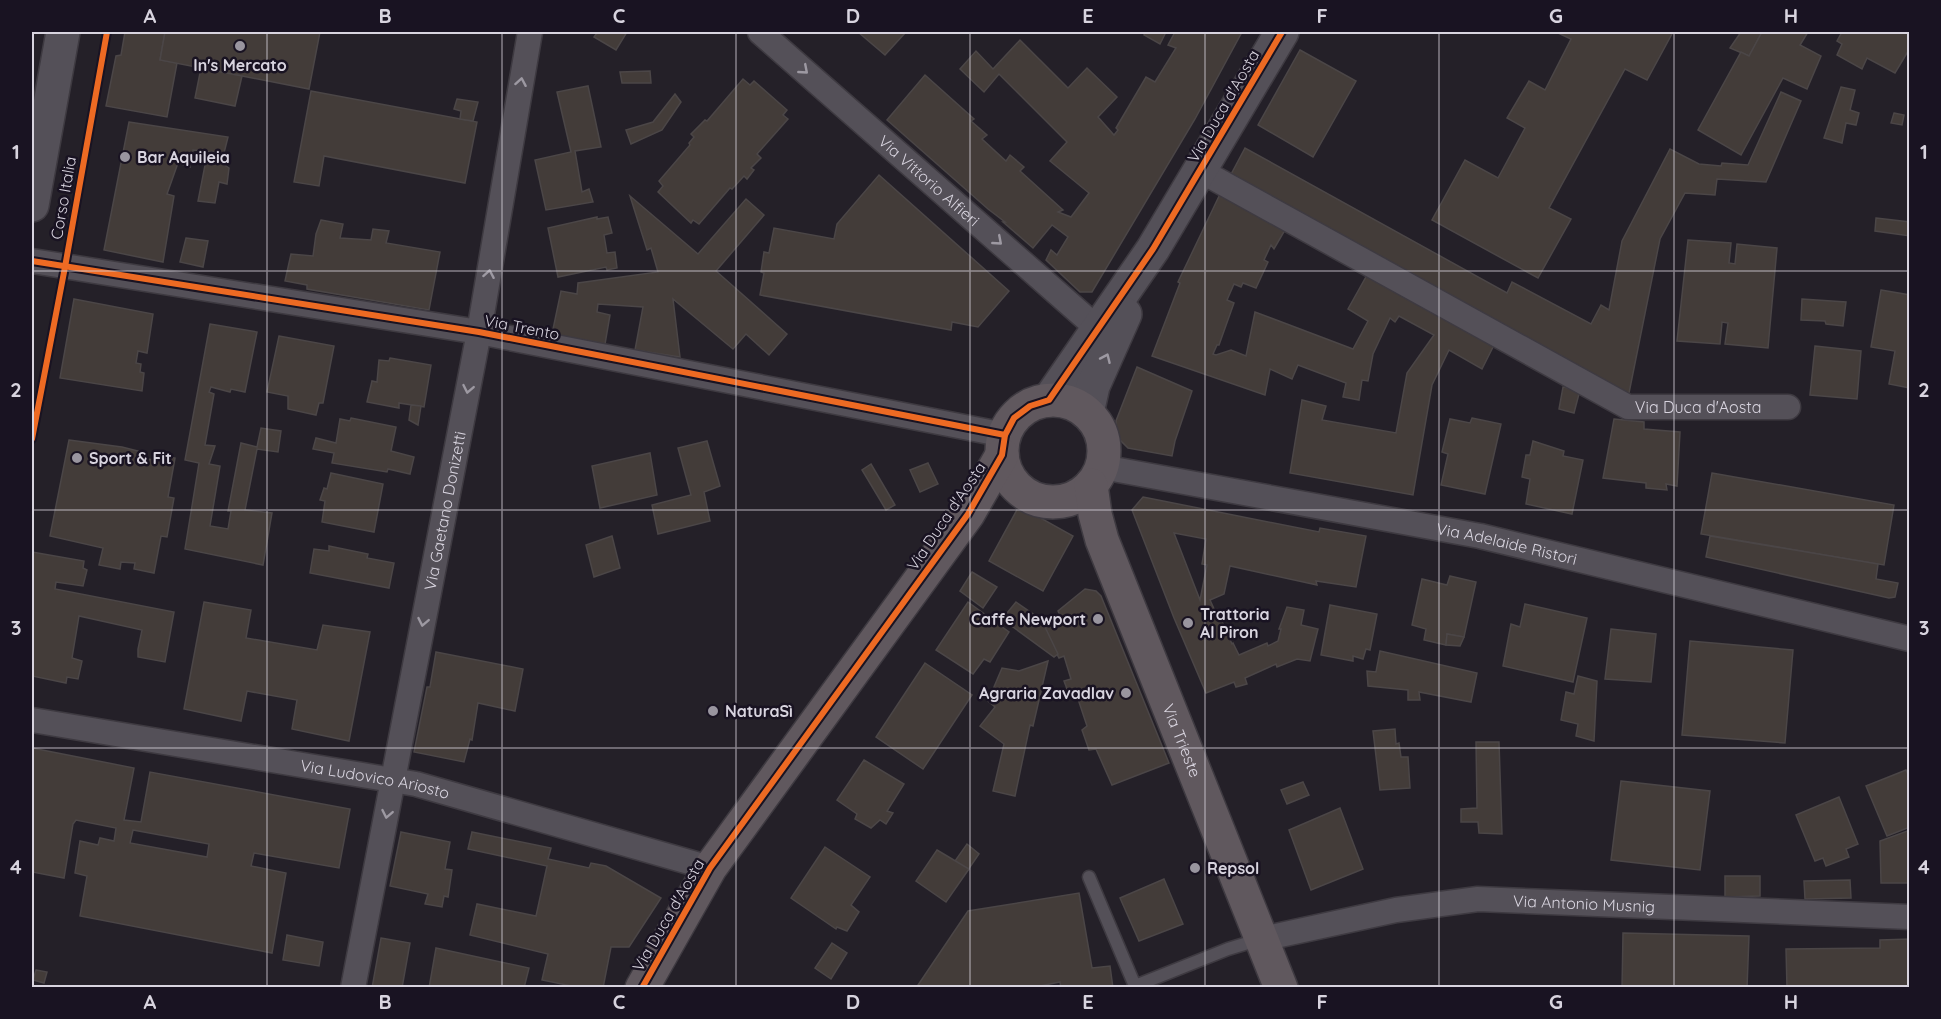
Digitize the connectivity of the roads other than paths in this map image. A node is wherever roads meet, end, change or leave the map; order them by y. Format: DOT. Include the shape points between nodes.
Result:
graph roads {
  1 [pos="63,32"];
  2 [pos="530,32"];
  3 [pos="760,32"];
  4 [pos="1282,32"];
  5 [pos="1201,171"];
  6 [pos="32,204"];
  7 [pos="1153,249"];
  8 [pos="32,261"];
  9 [pos="1097,328"];
  10 [pos="479,332"];
  11 [pos="1049,400"];
  12 [pos="1788,407"];
  13 [pos="1087,413"];
  14 [pos="1003,445"];
  15 [pos="1086,484"];
  16 [pos="1014,485"];
  17 [pos="968,514"];
  18 [pos="1910,639"];
  19 [pos="32,720"];
  20 [pos="393,780"];
  21 [pos="710,868"];
  22 [pos="1089,877"];
  23 [pos="1910,917"];
  24 [pos="1262,939"];
  25 [pos="353,987"];
  26 [pos="642,987"];
  27 [pos="1281,987"];
  1 -- 6 [label="main road, Corso Italia"];
  10 -- 2 [label="street, Via Gaetano Donizetti, one-way"];
  3 -- 9 [label="street, Via Vittorio Alfieri, one-way"];
  4 -- 5 [label="main road, Via Duca d'Aosta"];
  5 -- 7 [label="main road, Via Duca d'Aosta"];
  5 -- 12 [label="street, Via Duca d'Aosta" via="1628,407"];
  7 -- 9 [label="main road, Via Duca d'Aosta"];
  13 -- 7 [label="main road, Via Duca d'Aosta, one-way" via="1093,386"];
  8 -- 10 [label="street, Via Trento"];
  9 -- 11 [label="main road, Via Duca d'Aosta"];
  10 -- 14 [label="street, Via Trento"];
  10 -- 20 [label="street, Via Gaetano Donizetti, one-way"];
  11 -- 13 [label="main road" via="1069,403"];
  11 -- 14 [label="main road, Via Duca d'Aosta" via="1030,406 1014,418"];
  13 -- 15 [label="main road" via="1099,429 1104,447"];
  14 -- 16 [label="main road, Via Duca d'Aosta" via="1006,471"];
  14 -- 17 [label="main road, Via Duca d'Aosta"];
  15 -- 16 [label="main road" via="1047,502"];
  15 -- 18 [label="street, Via Adelaide Ristori" via="1479,536"];
  15 -- 24 [label="main road, Via Trieste" via="1102,540"];
  16 -- 17 [label="main road, Via Duca d'Aosta"];
  17 -- 21 [label="main road, Via Duca d'Aosta"];
  19 -- 20 [label="street, Via Ludovico Ariosto"];
  20 -- 21 [label="street, Via Ludovico Ariosto"];
  20 -- 25 [label="street, Via Gaetano Donizetti, one-way"];
  21 -- 26 [label="main road, Via Duca d'Aosta"];
  22 -- 24 [label="lane" via="1135,986"];
  23 -- 24 [label="street, Via Antonio Musnig" via="1478,899 1396,910"];
  24 -- 27 [label="main road, Via Trieste"];
}
